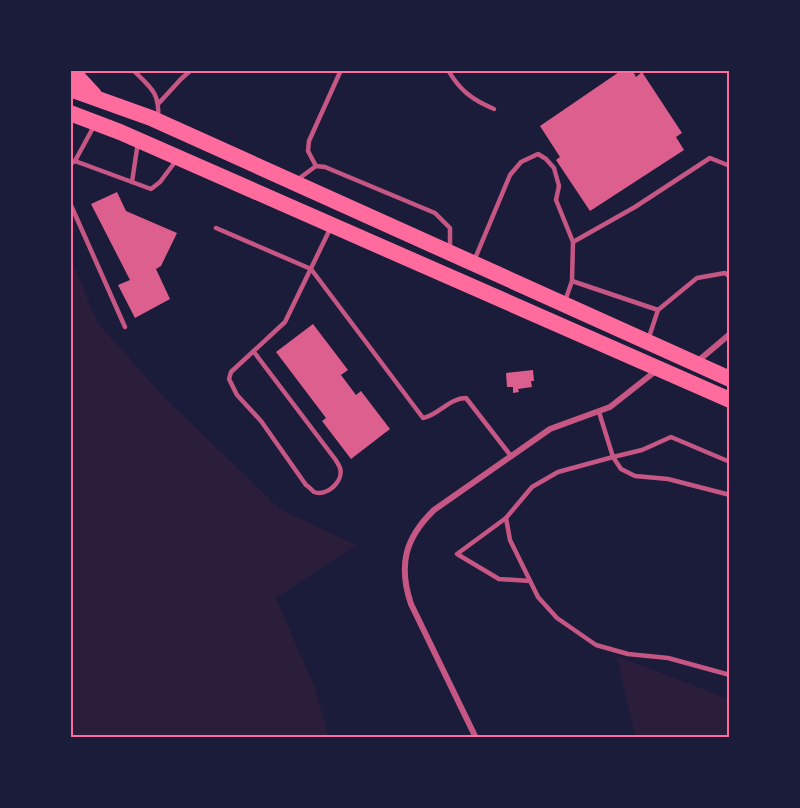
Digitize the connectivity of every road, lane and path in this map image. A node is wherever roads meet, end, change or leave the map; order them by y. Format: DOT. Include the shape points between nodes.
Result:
graph roads {
  1 [pos="71,70"];
  2 [pos="133,70"];
  3 [pos="191,70"];
  4 [pos="341,70"];
  5 [pos="448,70"];
  6 [pos="70,89"];
  7 [pos="101,102"];
  8 [pos="159,103"];
  9 [pos="494,109"];
  10 [pos="70,113"];
  11 [pos="158,121"];
  12 [pos="96,123"];
  13 [pos="138,140"];
  14 [pos="178,158"];
  15 [pos="73,163"];
  16 [pos="316,166"];
  17 [pos="729,166"];
  18 [pos="132,182"];
  19 [pos="295,183"];
  20 [pos="70,203"];
  21 [pos="332,225"];
  22 [pos="216,228"];
  23 [pos="573,242"];
  24 [pos="450,253"];
  25 [pos="473,264"];
  26 [pos="311,269"];
  27 [pos="728,274"];
  28 [pos="572,281"];
  29 [pos="564,304"];
  30 [pos="658,310"];
  31 [pos="125,327"];
  32 [pos="729,334"];
  33 [pos="647,342"];
  34 [pos="254,352"];
  35 [pos="695,364"];
  36 [pos="660,368"];
  37 [pos="729,379"];
  38 [pos="729,400"];
  39 [pos="599,412"];
  40 [pos="512,456"];
  41 [pos="613,457"];
  42 [pos="729,462"];
  43 [pos="729,495"];
  44 [pos="506,518"];
  45 [pos="530,581"];
  46 [pos="729,675"];
  47 [pos="476,738"];
  1 -- 7 [label="highway"];
  2 -- 8 [label="lane"];
  3 -- 8 [label="lane"];
  4 -- 16 [label="lane" via="309,141"];
  5 -- 9 [label="lane" via="465,94"];
  6 -- 7 [label="highway"];
  7 -- 11 [label="highway"];
  8 -- 11 [label="lane"];
  10 -- 12 [label="highway"];
  11 -- 19 [label="highway"];
  12 -- 13 [label="highway"];
  12 -- 15 [label="lane"];
  13 -- 14 [label="highway"];
  13 -- 18 [label="lane"];
  14 -- 18 [label="lane" via="151,189"];
  14 -- 21 [label="highway"];
  15 -- 18 [label="lane"];
  16 -- 19 [label="lane"];
  16 -- 24 [label="lane" via="360,180 435,213 450,228"];
  17 -- 23 [label="lane" via="710,158"];
  19 -- 24 [label="highway"];
  20 -- 31 [label="lane"];
  21 -- 26 [label="lane"];
  21 -- 36 [label="highway"];
  22 -- 26 [label="lane"];
  23 -- 25 [label="lane" via="556,200 559,186 554,168 538,154 521,162 510,175"];
  23 -- 28 [label="lane"];
  24 -- 25 [label="highway"];
  25 -- 29 [label="highway"];
  26 -- 34 [label="lane" via="285,322"];
  26 -- 40 [label="lane" via="423,418 458,398 466,398"];
  27 -- 30 [label="lane" via="697,278"];
  28 -- 29 [label="lane"];
  28 -- 30 [label="lane"];
  29 -- 33 [label="highway"];
  30 -- 33 [label="lane"];
  32 -- 35 [label="street"];
  33 -- 35 [label="highway"];
  34 -- 34 [label="lane" via="231,372 230,384 306,485 321,493 331,489 341,476 336,459"];
  35 -- 37 [label="highway"];
  36 -- 38 [label="highway"];
  36 -- 39 [label="street"];
  39 -- 40 [label="street" via="550,429"];
  39 -- 41 [label="lane"];
  40 -- 47 [label="street" via="422,521 404,564 411,604"];
  41 -- 42 [label="lane" via="670,437"];
  41 -- 43 [label="lane" via="621,469 635,476 668,479"];
  41 -- 44 [label="lane" via="558,472 532,487"];
  44 -- 45 [label="lane" via="510,540"];
  44 -- 45 [label="lane" via="457,554 499,579"];
  45 -- 46 [label="lane" via="557,618 596,645 628,654 668,658"];
}
